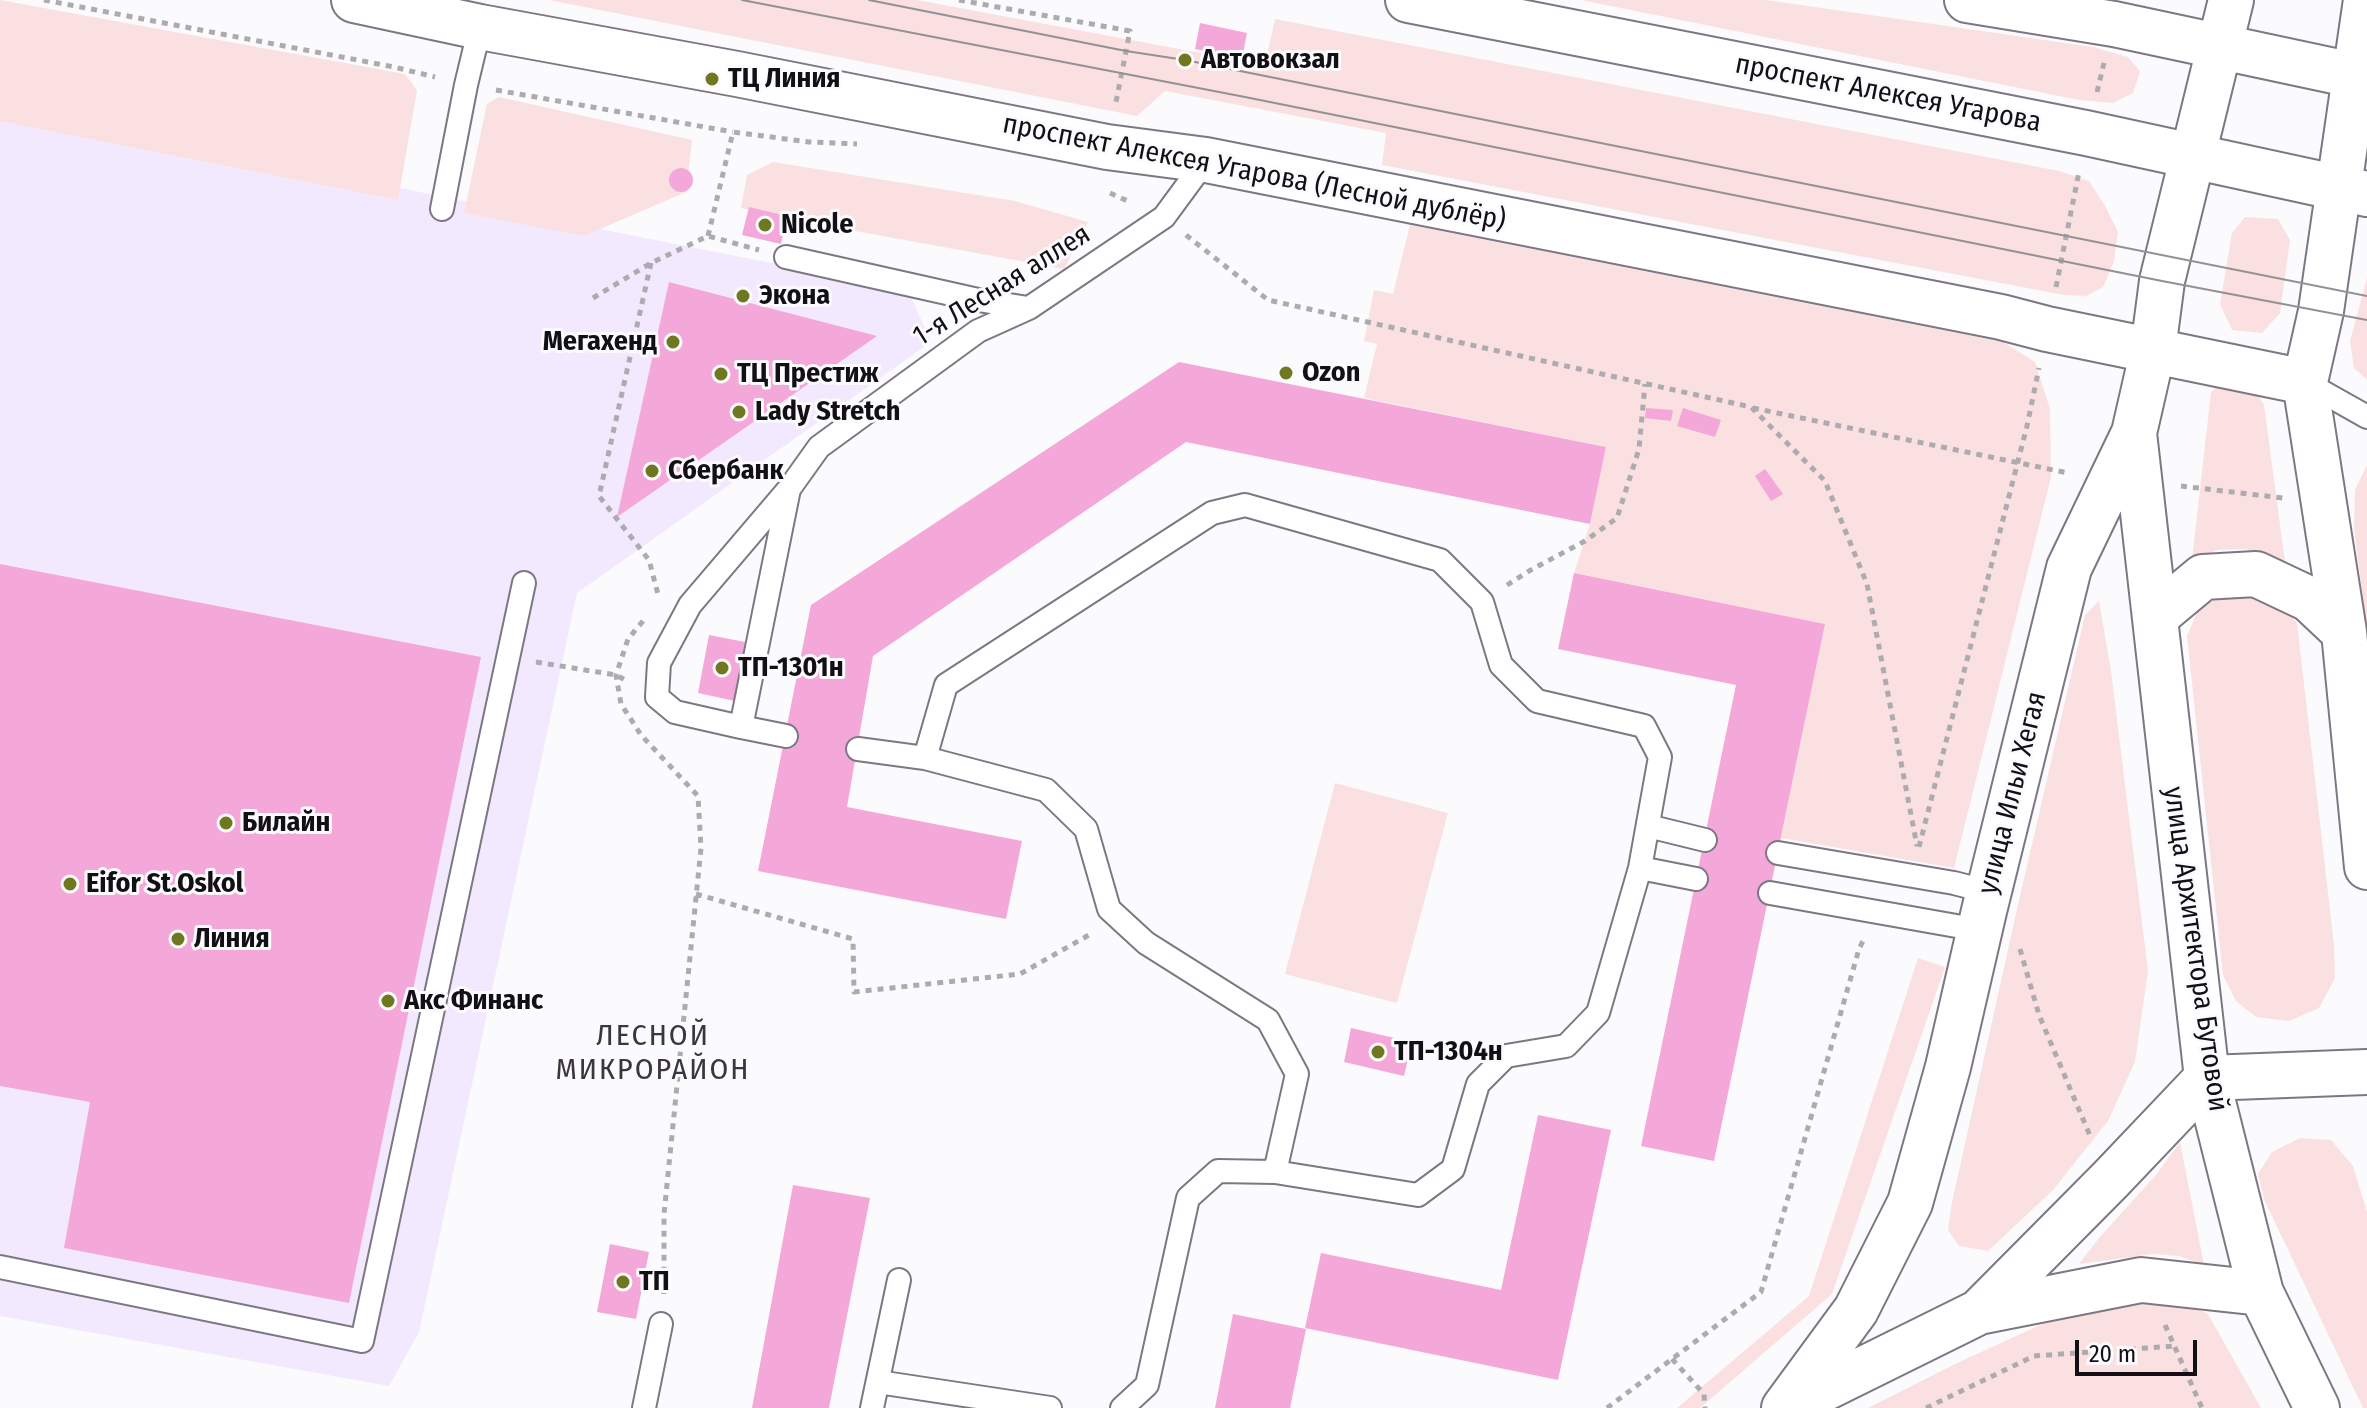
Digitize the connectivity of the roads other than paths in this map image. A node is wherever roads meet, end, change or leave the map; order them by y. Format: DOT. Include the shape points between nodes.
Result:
graph roads {
  1 [pos="354,0"];
  2 [pos="1408,0"];
  3 [pos="1967,0"];
  4 [pos="2231,0"];
  5 [pos="2366,0"];
  6 [pos="480,27"];
  7 [pos="2220,46"];
  8 [pos="2362,77"];
  9 [pos="2194,157"];
  10 [pos="1206,160"];
  11 [pos="2354,191"];
  12 [pos="442,209"];
  13 [pos="786,257"];
  14 [pos="1029,308"];
  15 [pos="2153,350"];
  16 [pos="2305,382"];
  17 [pos="2367,417"];
  18 [pos="2126,480"];
  19 [pos="789,489"];
  20 [pos="524,583"];
  21 [pos="2155,617"];
  22 [pos="2344,632"];
  23 [pos="741,727"];
  24 [pos="786,736"];
  25 [pos="858,749"];
  26 [pos="925,758"];
  27 [pos="1648,826"];
  28 [pos="1705,840"];
  29 [pos="1778,853"];
  30 [pos="2367,867"];
  31 [pos="1640,868"];
  32 [pos="1696,879"];
  33 [pos="1770,893"];
  34 [pos="1984,911"];
  35 [pos="2367,1072"];
  36 [pos="2207,1078"];
  37 [pos="1275,1172"];
  38 [pos="0,1267"];
  39 [pos="899,1280"];
  40 [pos="2261,1293"];
  41 [pos="1979,1312"];
  42 [pos="661,1324"];
  43 [pos="878,1382"];
  44 [pos="644,1408"];
  45 [pos="872,1408"];
  46 [pos="1050,1408"];
  47 [pos="1122,1408"];
  48 [pos="1785,1408"];
  49 [pos="2317,1408"];
  1 -- 6 [label="main road, проспект Алексея Угарова (Лесной дублёр)"];
  2 -- 9 [label="main road, проспект Алексея Угарова"];
  3 -- 7 [label="main road"];
  4 -- 7 [label="main road"];
  5 -- 8 [label="main road"];
  6 -- 10 [label="main road, проспект Алексея Угарова (Лесной дублёр)" via="1107,147"];
  6 -- 12 [label="lane"];
  7 -- 8 [label="main road"];
  7 -- 9 [label="main road"];
  8 -- 11 [label="main road"];
  9 -- 11 [label="main road, проспект Алексея Угарова"];
  9 -- 15 [label="main road, улица Ильи Хегая" via="2162,281"];
  10 -- 14 [label="lane, 1-я Лесная аллея" via="1164,217"];
  10 -- 15 [label="main road, проспект Алексея Угарова (Лесной дублёр)"];
  11 -- 16 [label="main road"];
  13 -- 14 [label="lane"];
  14 -- 19 [label="lane, 1-я Лесная аллея" via="978,331 819,447"];
  15 -- 16 [label="main road, проспект Алексея Угарова (Лесной дублёр)"];
  15 -- 18 [label="main road, улица Ильи Хегая"];
  16 -- 17 [label="lane"];
  16 -- 22 [label="main road"];
  18 -- 21 [label="main road, улица Архитектора Бутовой"];
  18 -- 34 [label="main road, улица Ильи Хегая" via="2069,568"];
  19 -- 23 [label="lane, 1-я Лесная аллея"];
  19 -- 23 [label="lane" via="690,605 659,663 657,697 675,712"];
  20 -- 38 [label="lane" via="362,1341"];
  21 -- 22 [label="main road" via="2203,577 2256,574 2309,599"];
  21 -- 36 [label="main road, улица Архитектора Бутовой"];
  22 -- 30 [label="main road"];
  23 -- 24 [label="lane"];
  25 -- 26 [label="lane"];
  26 -- 27 [label="lane" via="946,685 1212,513 1245,505 1440,560 1482,602 1501,665 1537,701 1644,726 1660,757"];
  26 -- 37 [label="lane" via="1046,790 1086,829 1109,909 1146,943 1268,1020 1297,1074"];
  27 -- 28 [label="lane"];
  27 -- 31 [label="lane"];
  29 -- 34 [label="lane" via="1954,883"];
  31 -- 32 [label="lane"];
  31 -- 37 [label="lane" via="1598,1013 1566,1046 1506,1056 1478,1084 1453,1169 1418,1195"];
  33 -- 34 [label="lane" via="1878,913"];
  34 -- 48 [label="main road, улица Ильи Хегая" via="1910,1203 1856,1310"];
  35 -- 36 [label="main road"];
  36 -- 40 [label="main road, улица Архитектора Бутовой"];
  36 -- 41 [label="main road"];
  37 -- 47 [label="lane" via="1218,1171 1188,1198 1147,1385"];
  39 -- 43 [label="lane"];
  40 -- 41 [label="main road" via="2141,1280"];
  40 -- 49 [label="main road, улица Архитектора Бутовой"];
  41 -- 48 [label="main road"];
  42 -- 44 [label="lane"];
  43 -- 45 [label="lane"];
  43 -- 46 [label="lane"];
}
